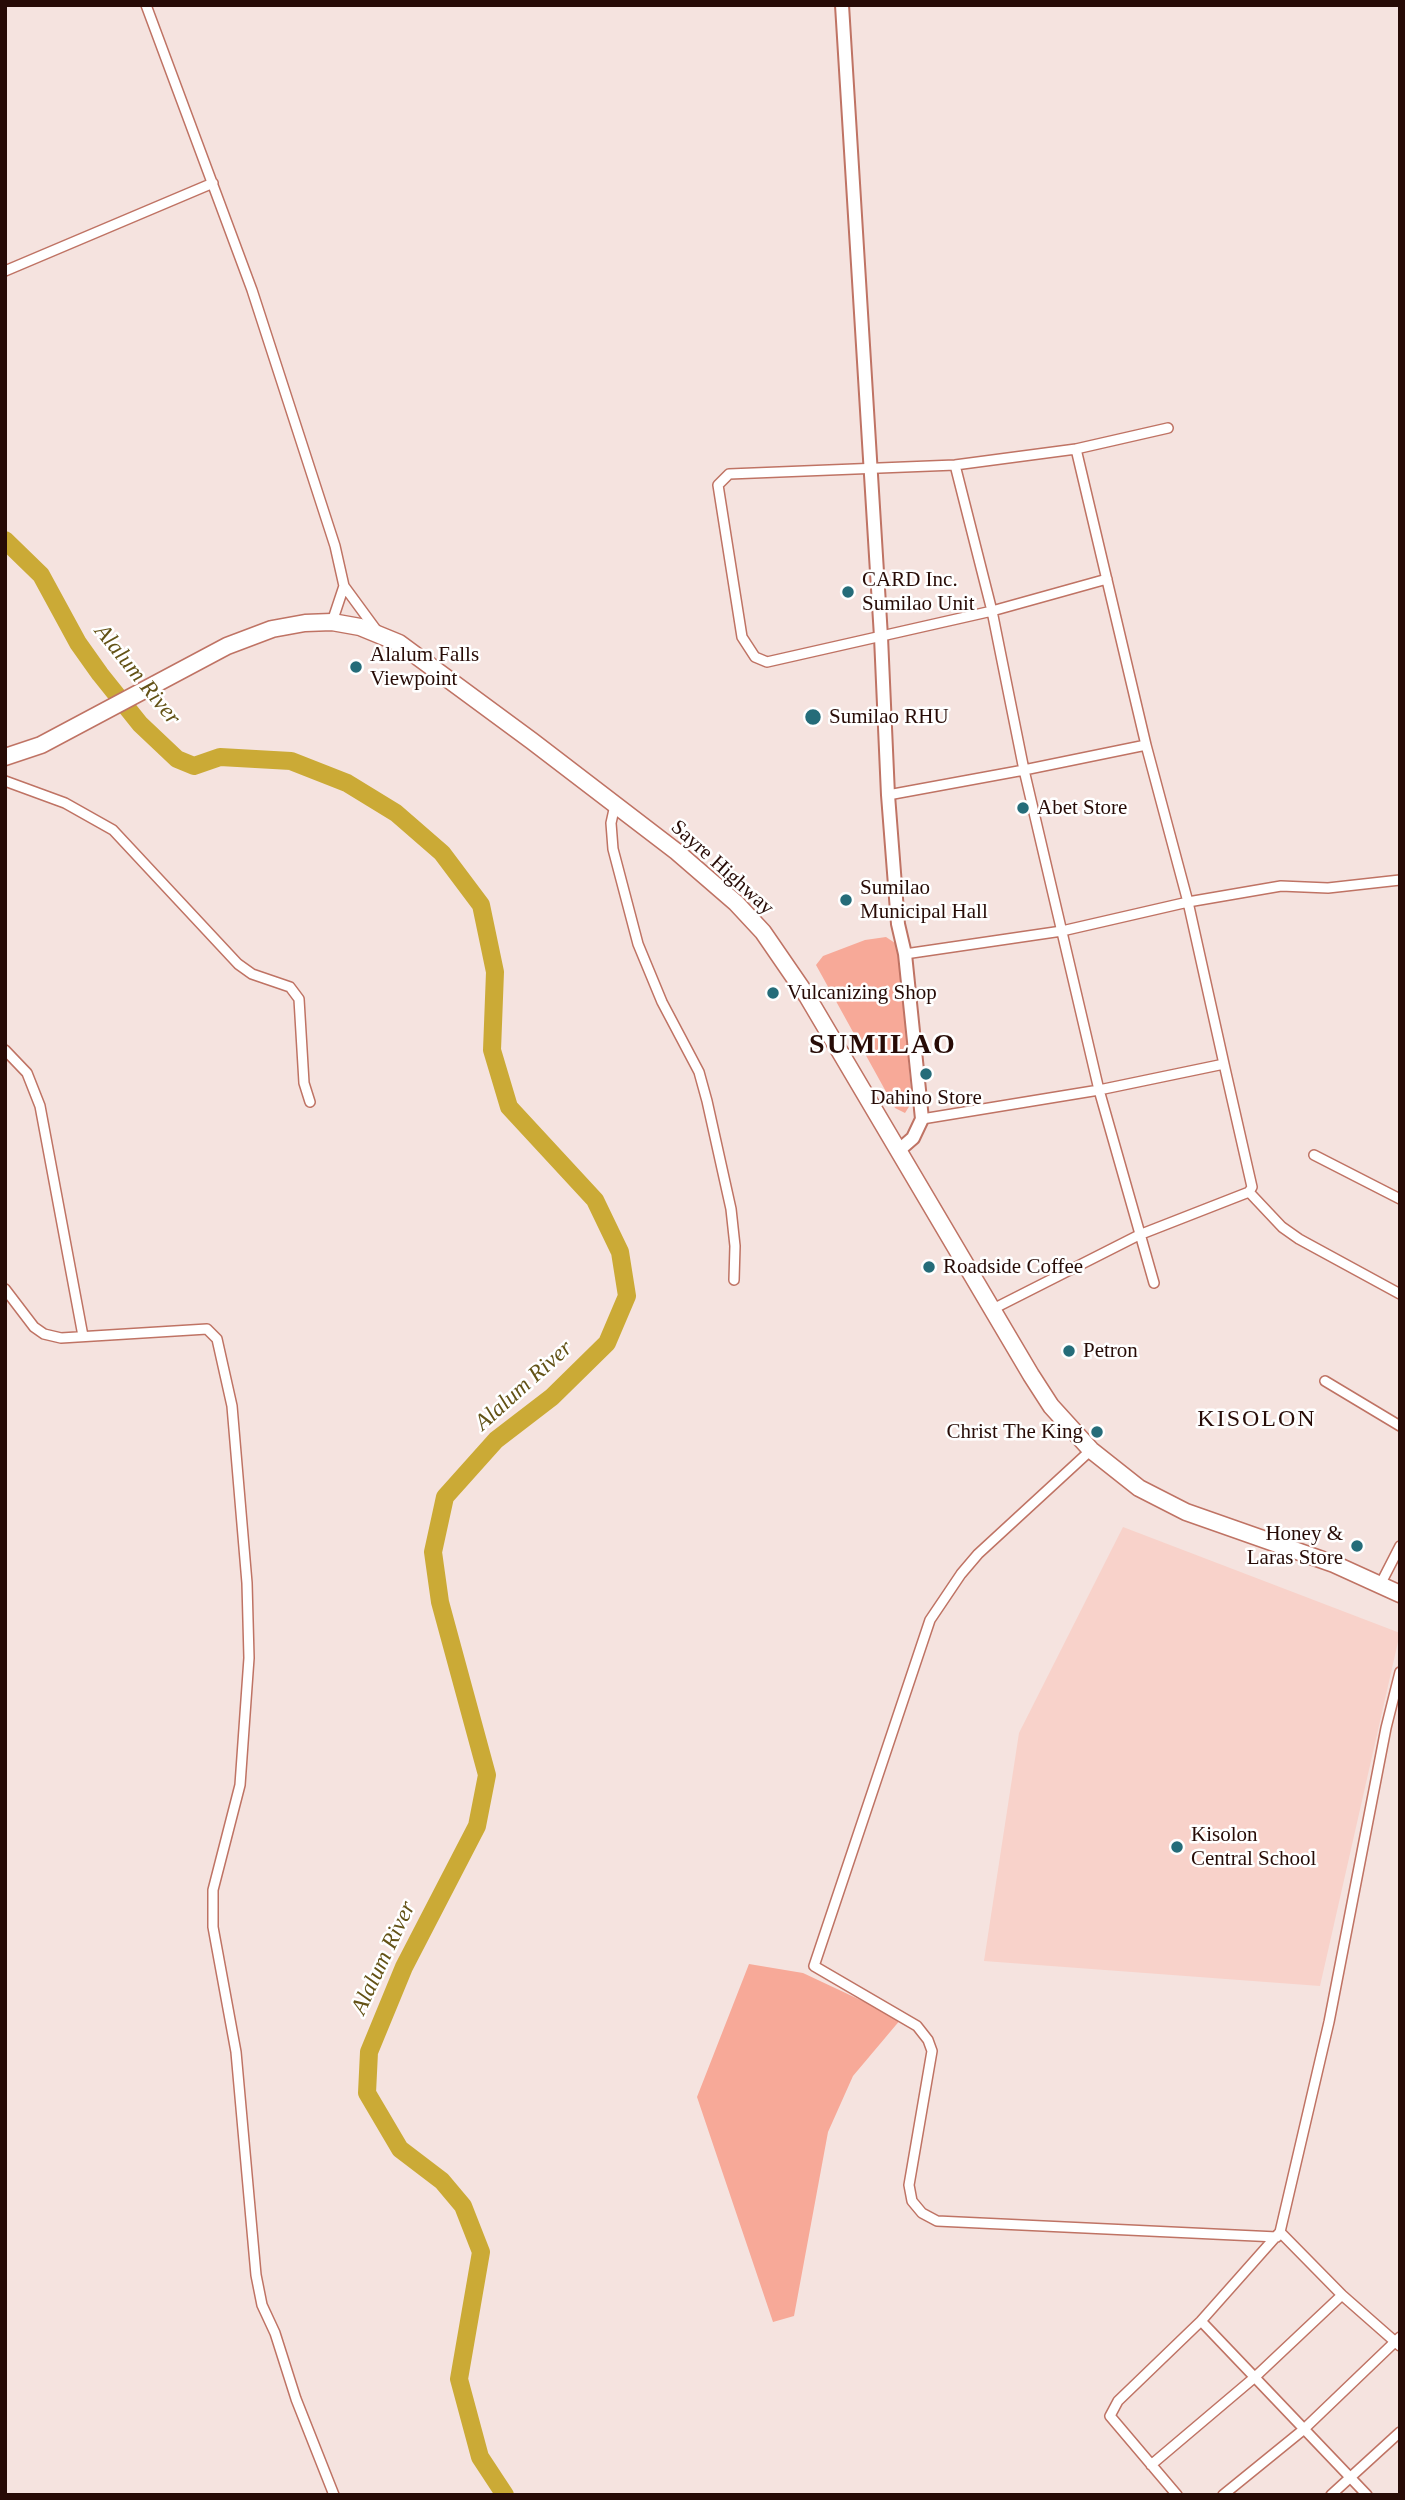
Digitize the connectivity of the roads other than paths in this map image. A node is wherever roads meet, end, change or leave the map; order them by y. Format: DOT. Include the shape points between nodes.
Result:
graph roads {
  1 [pos="146,5"];
  2 [pos="842,5"];
  3 [pos="213,183"];
  4 [pos="5,271"];
  5 [pos="1168,428"];
  6 [pos="1076,449"];
  7 [pos="955,465"];
  8 [pos="870,467"];
  9 [pos="1107,579"];
  10 [pos="344,586"];
  11 [pos="992,611"];
  12 [pos="332,622"];
  13 [pos="380,635"];
  14 [pos="881,637"];
  15 [pos="1146,746"];
  16 [pos="5,757"];
  17 [pos="1024,770"];
  18 [pos="5,781"];
  19 [pos="888,795"];
  20 [pos="615,805"];
  21 [pos="1400,880"];
  22 [pos="1188,902"];
  23 [pos="1062,931"];
  24 [pos="905,954"];
  25 [pos="5,1050"];
  26 [pos="1224,1064"];
  27 [pos="1099,1090"];
  28 [pos="310,1102"];
  29 [pos="922,1119"];
  30 [pos="898,1151"];
  31 [pos="1314,1155"];
  32 [pos="1249,1192"];
  33 [pos="1400,1199"];
  34 [pos="1139,1235"];
  35 [pos="734,1280"];
  36 [pos="1154,1283"];
  37 [pos="5,1289"];
  38 [pos="1400,1294"];
  39 [pos="990,1310"];
  40 [pos="83,1336"];
  41 [pos="1325,1381"];
  42 [pos="1400,1426"];
  43 [pos="1091,1450"];
  44 [pos="1400,1546"];
  45 [pos="1380,1585"];
  46 [pos="1400,1594"];
  47 [pos="1400,1672"];
  48 [pos="1278,2234"];
  49 [pos="1342,2295"];
  50 [pos="1201,2321"];
  51 [pos="1398,2342"];
  52 [pos="1255,2377"];
  53 [pos="1303,2430"];
  54 [pos="1400,2432"];
  55 [pos="1151,2465"];
  56 [pos="1350,2478"];
  57 [pos="334,2495"];
  58 [pos="1177,2495"];
  59 [pos="1223,2495"];
  60 [pos="1331,2495"];
  61 [pos="1367,2495"];
  1 -- 3 [label="street"];
  2 -- 8 [label="street"];
  3 -- 4 [label="street"];
  3 -- 10 [label="street" via="252,290"];
  5 -- 6 [label="street"];
  6 -- 7 [label="street"];
  6 -- 9 [label="street"];
  7 -- 8 [label="street"];
  7 -- 11 [label="street"];
  8 -- 14 [label="street"];
  8 -- 14 [label="street" via="729,474 718,485 742,637 754,657 767,662"];
  9 -- 11 [label="street"];
  9 -- 15 [label="street"];
  10 -- 12 [label="street"];
  10 -- 13 [label="street"];
  11 -- 14 [label="street"];
  11 -- 17 [label="street"];
  12 -- 13 [label="highway, Sayre Highway"];
  12 -- 16 [label="highway, Sayre Highway" via="289,625 255,634 41,745"];
  13 -- 20 [label="highway, Sayre Highway" via="420,656"];
  14 -- 19 [label="street"];
  15 -- 17 [label="street"];
  15 -- 22 [label="street"];
  17 -- 19 [label="street"];
  17 -- 23 [label="street"];
  18 -- 28 [label="street" via="65,803 113,830 238,964 296,992 304,1083"];
  19 -- 24 [label="street" via="898,924"];
  20 -- 30 [label="highway, Sayre Highway" via="705,876 763,932 807,996"];
  20 -- 35 [label="street" via="613,849 638,944 699,1072 720,1151 735,1246"];
  21 -- 22 [label="street" via="1328,888 1281,886"];
  22 -- 23 [label="street"];
  22 -- 26 [label="street"];
  23 -- 24 [label="street"];
  23 -- 27 [label="street"];
  24 -- 29 [label="street"];
  25 -- 40 [label="street" via="27,1073 40,1106"];
  26 -- 27 [label="street"];
  26 -- 32 [label="street" via="1252,1187"];
  27 -- 29 [label="street"];
  27 -- 34 [label="street"];
  29 -- 30 [label="street" via="913,1138"];
  30 -- 39 [label="highway, Sayre Highway"];
  31 -- 33 [label="street"];
  32 -- 34 [label="street"];
  32 -- 38 [label="street" via="1299,1239"];
  34 -- 36 [label="street"];
  34 -- 39 [label="street"];
  37 -- 40 [label="street" via="44,1334"];
  39 -- 43 [label="highway, Sayre Highway" via="1051,1406"];
  40 -- 57 [label="street" via="207,1329 217,1339 232,1406 249,1658 240,1784 213,1890 213,1927 236,2052 262,2305"];
  41 -- 42 [label="street"];
  43 -- 45 [label="highway, Sayre Highway" via="1139,1488 1186,1512"];
  43 -- 48 [label="street" via="978,1554 930,1620 814,1966 918,2026 928,2040 932,2051 909,2185 912,2201 922,2213 937,2221"];
  44 -- 45 [label="street"];
  45 -- 46 [label="highway, Sayre Highway"];
  47 -- 48 [label="street" via="1385,1728 1329,2022"];
  48 -- 49 [label="street"];
  48 -- 50 [label="street"];
  49 -- 51 [label="street"];
  49 -- 52 [label="street"];
  50 -- 52 [label="street"];
  50 -- 55 [label="street" via="1111,2411 1110,2420"];
  51 -- 53 [label="street"];
  52 -- 53 [label="street"];
  52 -- 55 [label="street"];
  53 -- 56 [label="street"];
  53 -- 59 [label="street"];
  54 -- 56 [label="street"];
  55 -- 58 [label="street"];
  56 -- 60 [label="street"];
  56 -- 61 [label="street"];
}
